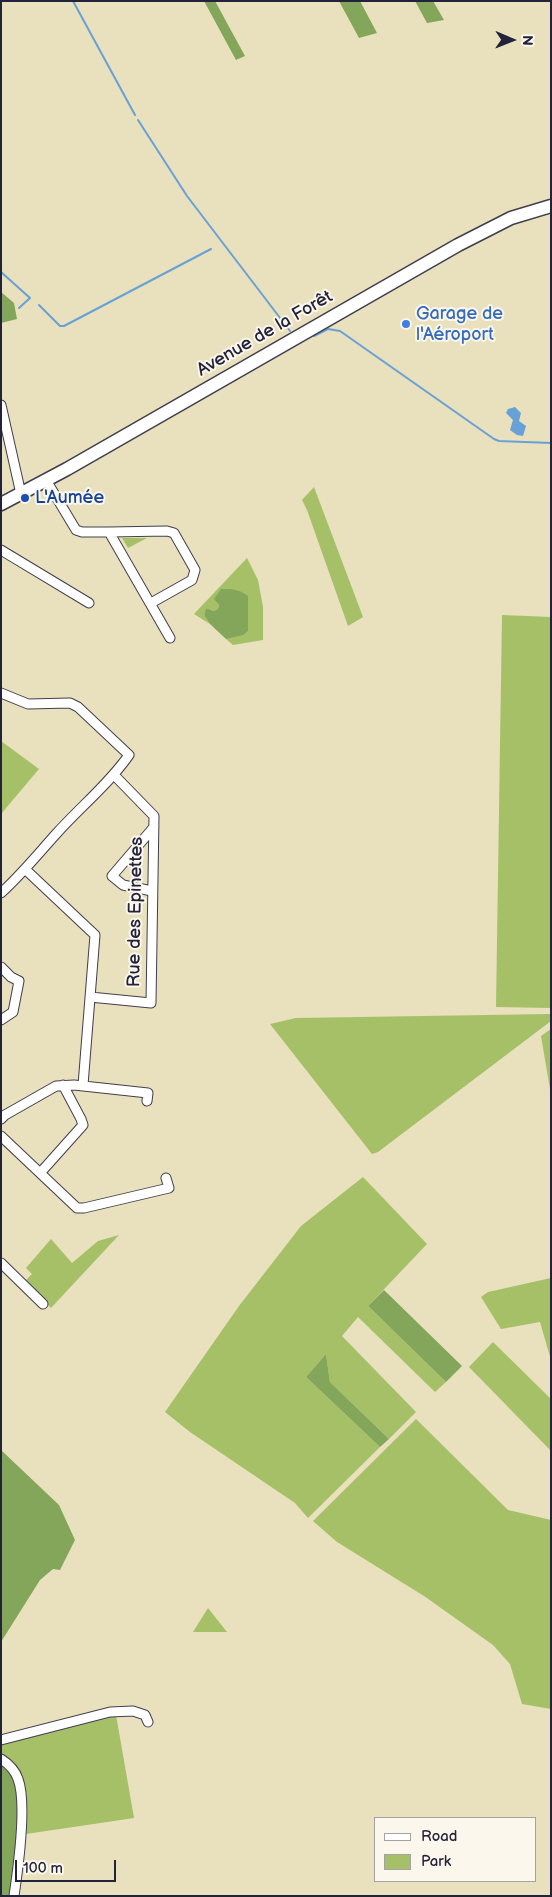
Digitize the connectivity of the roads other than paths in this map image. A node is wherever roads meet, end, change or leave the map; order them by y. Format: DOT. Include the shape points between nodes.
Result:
graph roads {
  1 [pos="551,206"];
  2 [pos="1,405"];
  3 [pos="46,480"];
  4 [pos="21,494"];
  5 [pos="1,504"];
  6 [pos="109,532"];
  7 [pos="1,550"];
  8 [pos="89,603"];
  9 [pos="151,603"];
  10 [pos="170,638"];
  11 [pos="1,693"];
  12 [pos="114,776"];
  13 [pos="154,827"];
  14 [pos="26,870"];
  15 [pos="152,891"];
  16 [pos="1,894"];
  17 [pos="1,967"];
  18 [pos="90,997"];
  19 [pos="1,1020"];
  20 [pos="82,1085"];
  21 [pos="63,1086"];
  22 [pos="147,1101"];
  23 [pos="1,1119"];
  24 [pos="1,1136"];
  25 [pos="41,1172"];
  26 [pos="166,1178"];
  27 [pos="1,1263"];
  28 [pos="43,1304"];
  29 [pos="148,1722"];
  30 [pos="1,1740"];
  31 [pos="1,1759"];
  32 [pos="14,1896"];
  1 -- 3 [label="main road, Avenue de la Forêt" via="511,218 458,245"];
  2 -- 4 [label="street"];
  3 -- 4 [label="main road, Avenue de la Forêt"];
  3 -- 6 [label="street" via="76,530"];
  4 -- 5 [label="main road, Avenue de la Forêt"];
  6 -- 9 [label="street"];
  6 -- 9 [label="street" via="174,533 195,570 194,576"];
  7 -- 8 [label="street"];
  9 -- 10 [label="street"];
  11 -- 12 [label="street" via="28,704 70,703 78,707 129,755"];
  12 -- 13 [label="street, Rue des Epinettes" via="154,816"];
  12 -- 14 [label="street" via="56,834"];
  13 -- 15 [label="street, Rue des Epinettes"];
  13 -- 15 [label="street" via="112,876 123,885"];
  14 -- 16 [label="street"];
  14 -- 18 [label="street" via="95,935"];
  15 -- 18 [label="street, Rue des Epinettes" via="151,1003"];
  17 -- 19 [label="street" via="19,981 14,1012"];
  18 -- 20 [label="street"];
  20 -- 21 [label="street"];
  20 -- 22 [label="street" via="148,1092"];
  21 -- 23 [label="street" via="50,1088"];
  21 -- 25 [label="street" via="82,1125"];
  24 -- 25 [label="street"];
  25 -- 26 [label="street" via="77,1208 169,1188"];
  27 -- 28 [label="street"];
  29 -- 30 [label="street" via="145,1716 133,1711 110,1712"];
  31 -- 32 [label="street" via="14,1771 21,1791"];
}
